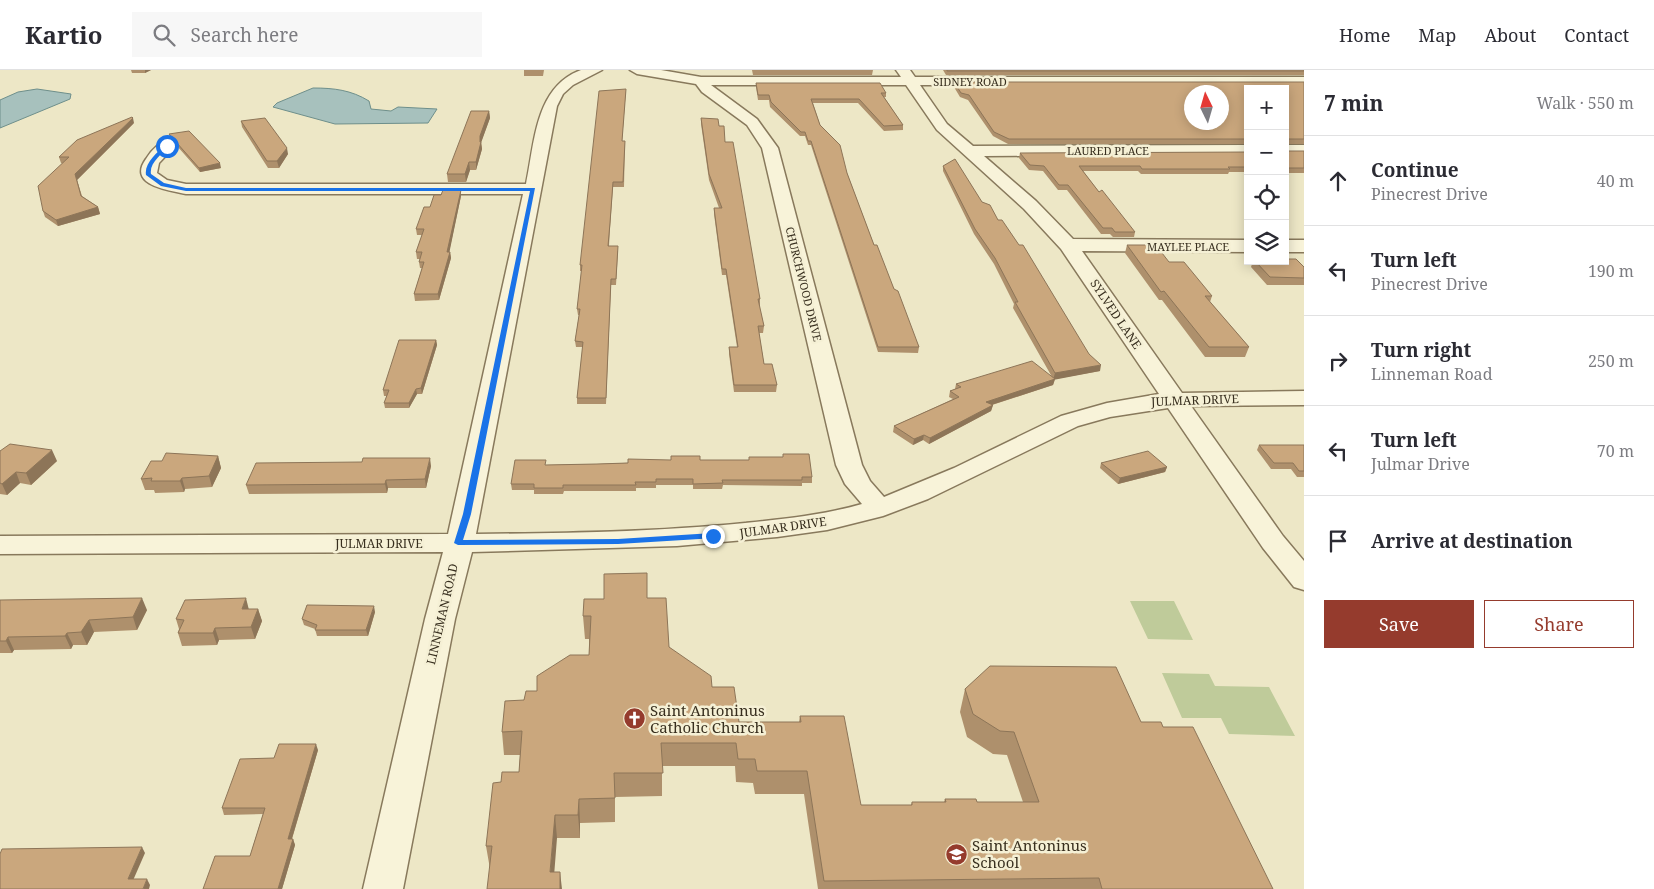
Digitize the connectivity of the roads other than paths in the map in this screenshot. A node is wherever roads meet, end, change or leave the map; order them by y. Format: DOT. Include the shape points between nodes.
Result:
graph roads {
  1 [pos="595,70"];
  2 [pos="636,70"];
  3 [pos="906,76"];
  4 [pos="701,80"];
  5 [pos="1304,81"];
  6 [pos="167,146"];
  7 [pos="1244,150"];
  8 [pos="1289,150"];
  9 [pos="1304,150"];
  10 [pos="967,151"];
  11 [pos="533,189"];
  12 [pos="1068,245"];
  13 [pos="1244,246"];
  14 [pos="1289,246"];
  15 [pos="1304,246"];
  16 [pos="1304,398"];
  17 [pos="1174,399"];
  18 [pos="879,507"];
  19 [pos="458,543"];
  20 [pos="0,545"];
  21 [pos="1304,580"];
  22 [pos="383,889"];
  1 -- 11 [label="street, LINNEMAN ROAD" via="566,82 555,93"];
  2 -- 4 [label="street, SIDNEY ROAD"];
  3 -- 4 [label="street, SIDNEY ROAD"];
  3 -- 5 [label="street, SIDNEY ROAD"];
  3 -- 10 [label="street, SYLVED LANE" via="932,116"];
  4 -- 18 [label="street, CHURCHWOOD DRIVE" via="707,89 752,122 770,148 849,465 858,484"];
  6 -- 11 [label="street" via="150,163 149,175 162,184 186,189"];
  7 -- 10 [label="street, LAURED PLACE"];
  8 -- 9 [label="street"];
  10 -- 12 [label="street, SYLVED LANE" via="1030,205"];
  11 -- 19 [label="street, LINNEMAN ROAD" via="467,514"];
  12 -- 13 [label="street, MAYLEE PLACE"];
  12 -- 17 [label="street, SYLVED LANE"];
  14 -- 15 [label="street"];
  16 -- 17 [label="street, JULMAR DRIVE"];
  17 -- 18 [label="street, JULMAR DRIVE" via="1130,405 1079,418 942,483"];
  17 -- 21 [label="street, SYLVED LANE" via="1273,542"];
  18 -- 19 [label="street, JULMAR DRIVE" via="831,520 741,534 618,542"];
  19 -- 20 [label="street, JULMAR DRIVE"];
  19 -- 22 [label="street, LINNEMAN ROAD"];
}
